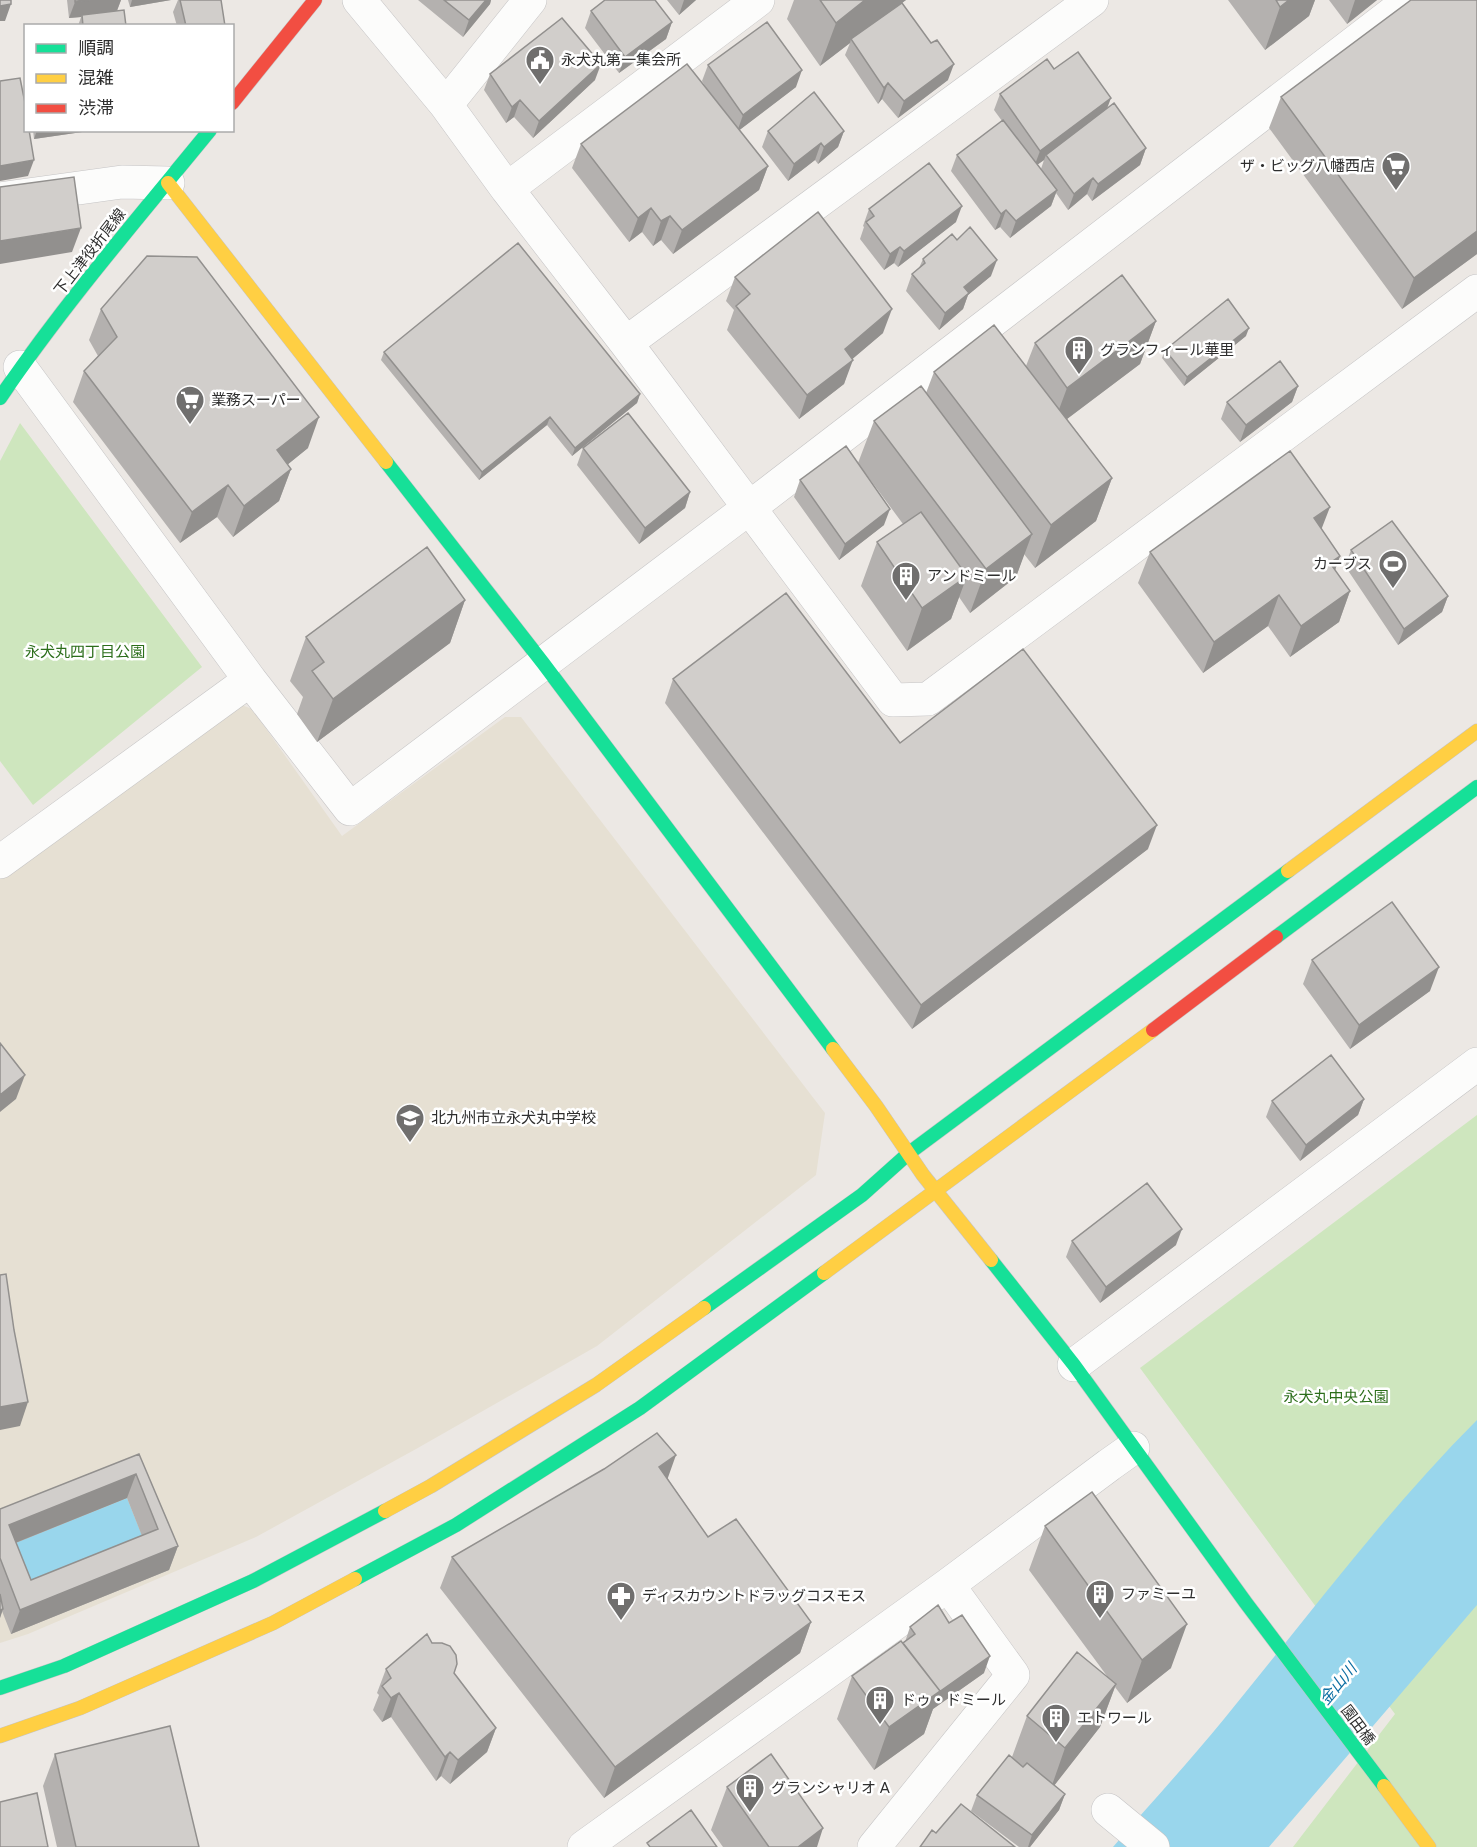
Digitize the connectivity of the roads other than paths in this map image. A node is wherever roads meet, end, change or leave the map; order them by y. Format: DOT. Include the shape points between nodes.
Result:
graph roads {
  1 [pos="315,0"];
  2 [pos="359,0"];
  3 [pos="530,0"];
  4 [pos="758,0"];
  5 [pos="1092,0"];
  6 [pos="1410,0"];
  7 [pos="234,101"];
  8 [pos="446,105"];
  9 [pos="208,132"];
  10 [pos="168,183"];
  11 [pos="507,189"];
  12 [pos="0,199"];
  13 [pos="1477,291"];
  14 [pos="626,343"];
  15 [pos="20,368"];
  16 [pos="0,398"];
  17 [pos="749,508"];
  18 [pos="543,663"];
  19 [pos="250,680"];
  20 [pos="1477,731"];
  21 [pos="1477,787"];
  22 [pos="0,862"];
  23 [pos="1477,1064"];
  24 [pos="909,1153"];
  25 [pos="937,1191"];
  26 [pos="1074,1365"];
  27 [pos="1133,1448"];
  28 [pos="948,1586"];
  29 [pos="0,1688"];
  30 [pos="0,1736"];
  31 [pos="1108,1809"];
  32 [pos="584,1847"];
  33 [pos="874,1847"];
  34 [pos="1153,1847"];
  35 [pos="1429,1847"];
  1 -- 7 [label="street"];
  2 -- 8 [label="street"];
  3 -- 8 [label="street"];
  4 -- 11 [label="street"];
  5 -- 14 [label="street"];
  6 -- 17 [label="street"];
  8 -- 11 [label="street"];
  9 -- 10 [label="street, 下上津役折尾線"];
  10 -- 12 [label="street" via="122,182"];
  10 -- 15 [label="street, 下上津役折尾線"];
  10 -- 18 [label="street, 園田橋"];
  11 -- 14 [label="street"];
  13 -- 17 [label="street" via="928,699 893,700"];
  14 -- 17 [label="street"];
  15 -- 16 [label="street, 下上津役折尾線"];
  15 -- 19 [label="street"];
  17 -- 18 [label="street"];
  18 -- 19 [label="street" via="350,809"];
  18 -- 24 [label="street, 園田橋"];
  19 -- 22 [label="street"];
  20 -- 24 [label="street"];
  21 -- 25 [label="street"];
  23 -- 26 [label="street"];
  24 -- 25 [label="street, 園田橋"];
  24 -- 29 [label="street" via="862,1195 596,1385 431,1486 253,1581 64,1666"];
  25 -- 26 [label="street, 園田橋"];
  25 -- 30 [label="street" via="640,1408 456,1525 273,1623 80,1708"];
  26 -- 27 [label="street, 園田橋"];
  27 -- 28 [label="street"];
  27 -- 35 [label="street, 園田橋"];
  28 -- 32 [label="street"];
  28 -- 33 [label="street" via="1013,1675"];
  31 -- 34 [label="street"];
}
